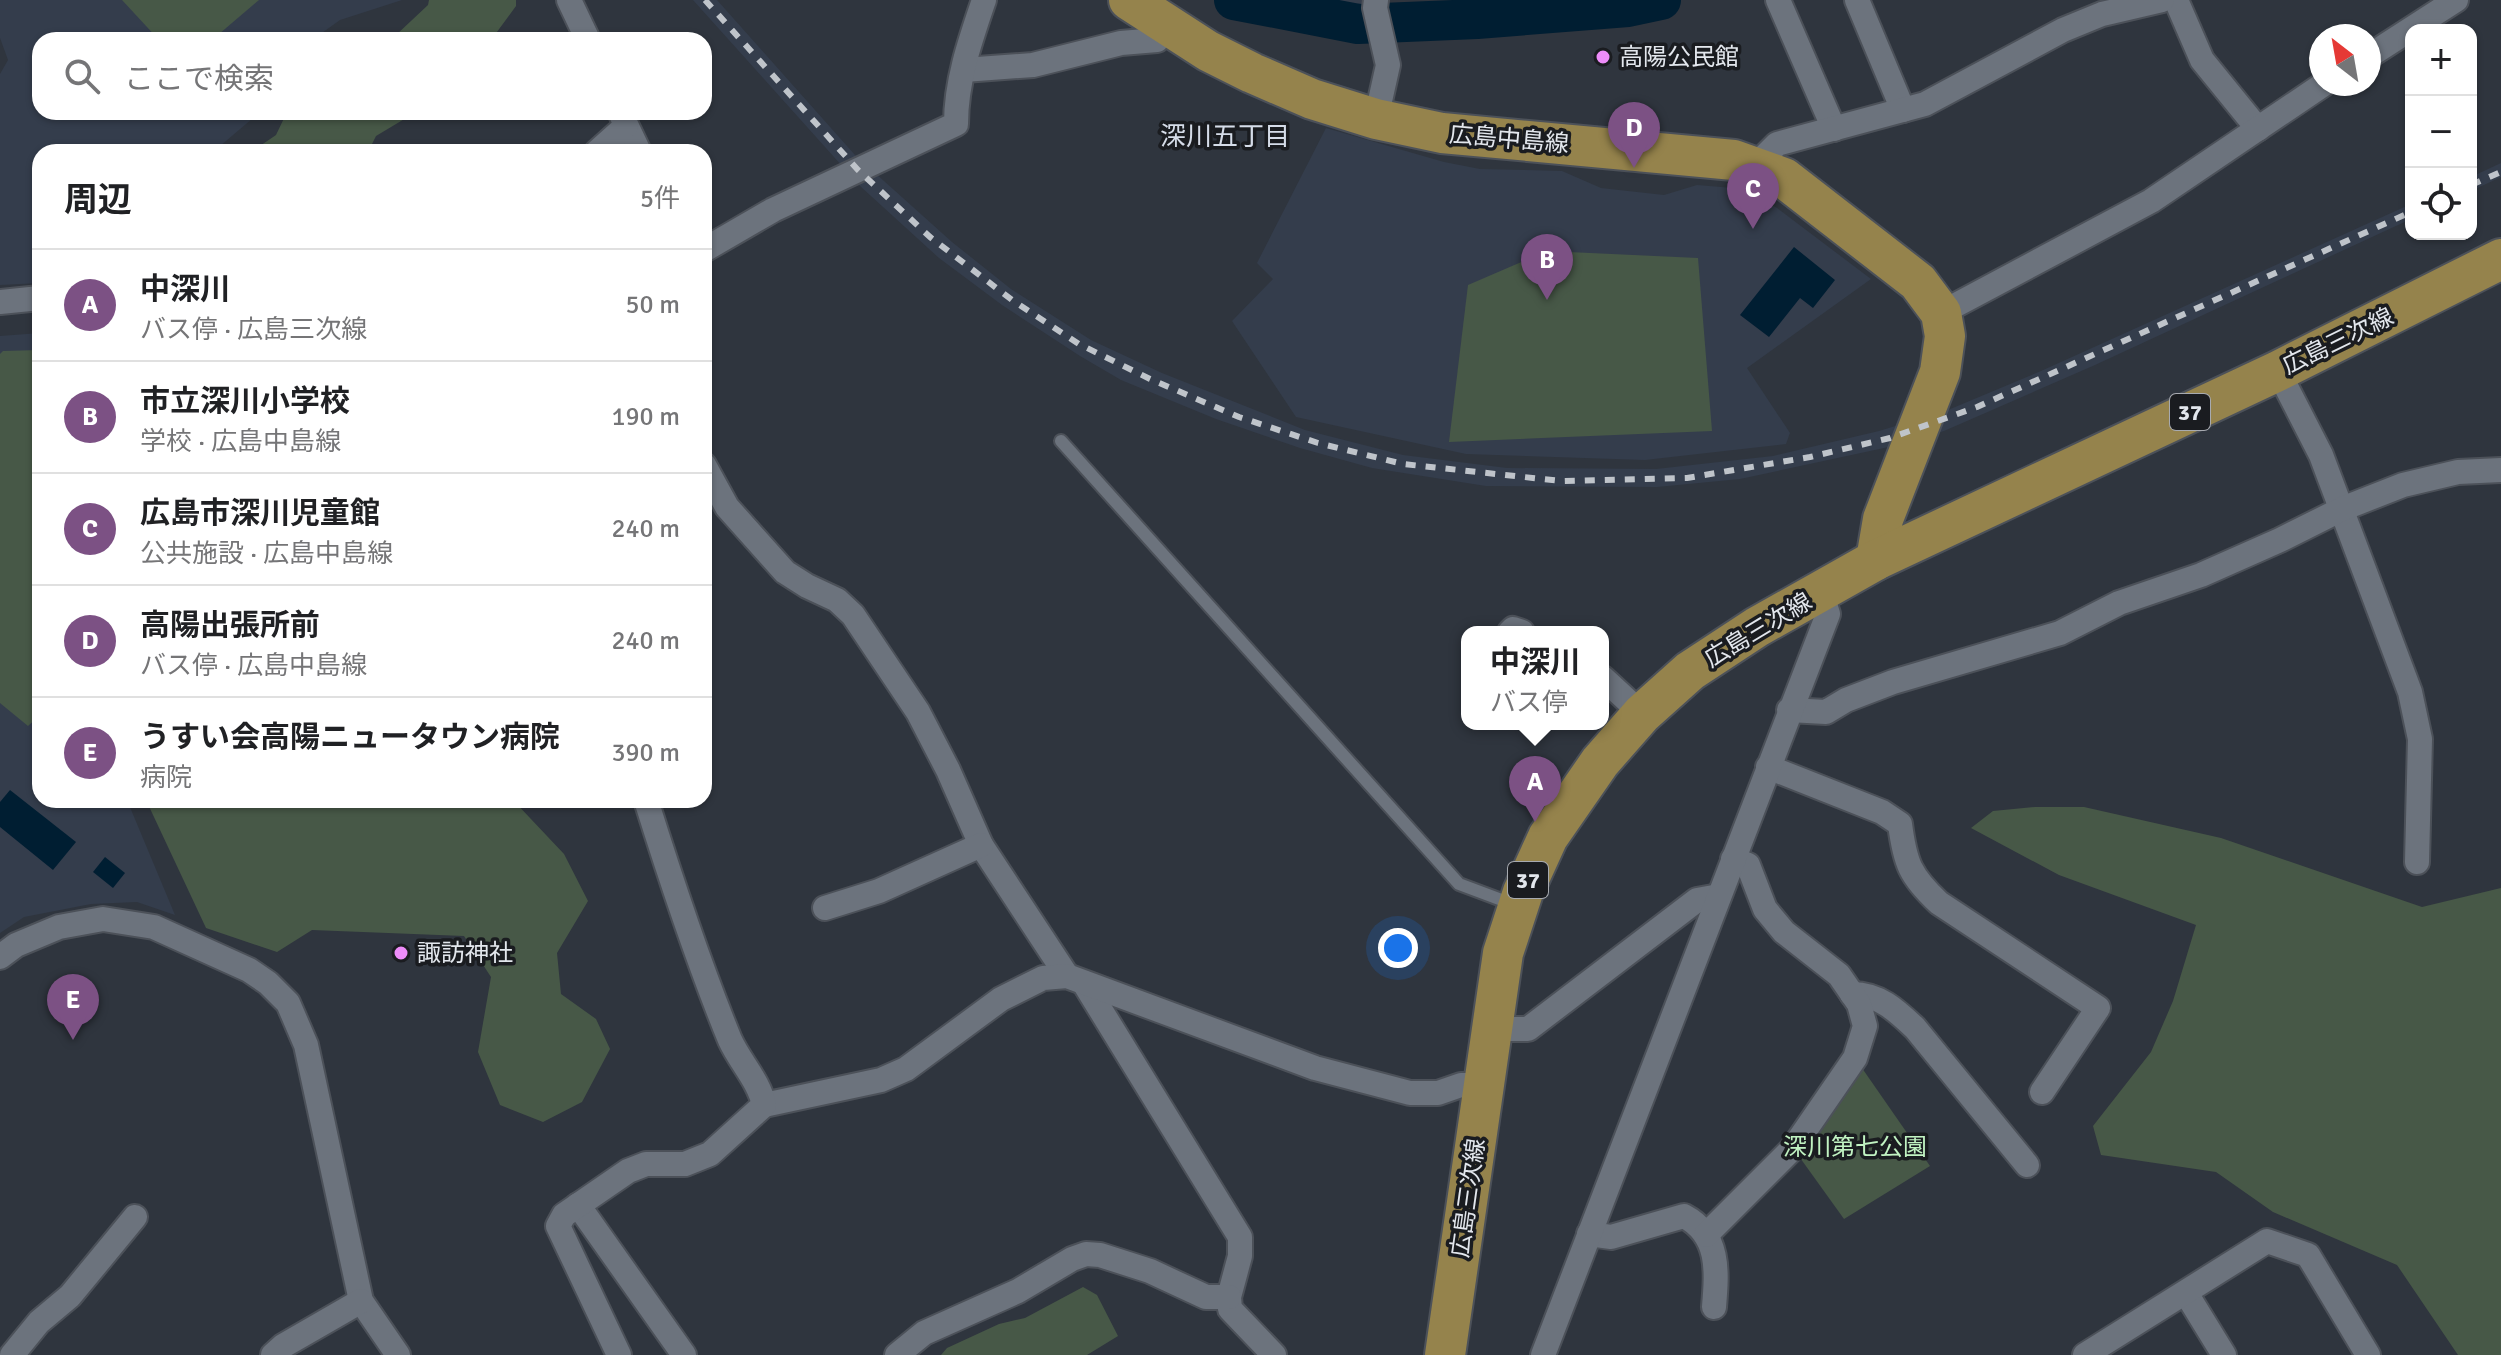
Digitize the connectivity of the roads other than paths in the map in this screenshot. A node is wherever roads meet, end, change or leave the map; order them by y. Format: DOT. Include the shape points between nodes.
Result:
graph roads {
  1 [pos="569,0"];
  2 [pos="984,0"];
  3 [pos="1376,0"];
  4 [pos="1778,0"];
  5 [pos="1857,0"];
  6 [pos="2162,0"];
  7 [pos="2176,0"];
  8 [pos="2452,1"];
  9 [pos="1145,8"];
  10 [pos="584,32"];
  11 [pos="2381,48"];
  12 [pos="964,70"];
  13 [pos="2309,94"];
  14 [pos="1903,110"];
  15 [pos="1376,119"];
  16 [pos="622,120"];
  17 [pos="623,120"];
  18 [pos="1834,129"];
  19 [pos="2258,129"];
  20 [pos="603,144"];
  21 [pos="635,144"];
  22 [pos="1755,166"];
  23 [pos="712,245"];
  24 [pos="2501,259"];
  25 [pos="32,299"];
  26 [pos="0,302"];
  27 [pos="1941,313"];
  28 [pos="2278,371"];
  29 [pos="1061,441"];
  30 [pos="2501,470"];
  31 [pos="712,480"];
  32 [pos="2342,509"];
  33 [pos="1876,560"];
  34 [pos="1821,592"];
  35 [pos="1609,684"];
  36 [pos="1789,710"];
  37 [pos="1642,714"];
  38 [pos="1768,767"];
  39 [pos="649,808"];
  40 [pos="981,845"];
  41 [pos="1733,859"];
  42 [pos="2417,862"];
  43 [pos="1719,896"];
  44 [pos="1518,906"];
  45 [pos="825,908"];
  46 [pos="0,957"];
  47 [pos="1075,980"];
  48 [pos="1852,994"];
  49 [pos="1492,1029"];
  50 [pos="1483,1085"];
  51 [pos="2042,1092"];
  52 [pos="764,1105"];
  53 [pos="2027,1165"];
  54 [pos="578,1205"];
  55 [pos="135,1217"];
  56 [pos="1589,1234"];
  57 [pos="1706,1235"];
  58 [pos="2186,1293"];
  59 [pos="1229,1297"];
  60 [pos="361,1301"];
  61 [pos="1714,1307"];
  62 [pos="12,1355"];
  63 [pos="273,1355"];
  64 [pos="398,1355"];
  65 [pos="619,1355"];
  66 [pos="684,1355"];
  67 [pos="897,1355"];
  68 [pos="1274,1355"];
  69 [pos="1445,1355"];
  70 [pos="1543,1355"];
  71 [pos="2086,1355"];
  72 [pos="2224,1355"];
  73 [pos="2368,1355"];
  1 -- 10 [label="street"];
  2 -- 12 [label="street"];
  3 -- 15 [label="street" via="1388,65"];
  4 -- 18 [label="street"];
  5 -- 14 [label="street"];
  6 -- 14 [label="street" via="2102,14 2063,30 1925,104"];
  7 -- 19 [label="street" via="2202,60"];
  8 -- 11 [label="street"];
  9 -- 12 [label="street" via="1157,40 1121,43 1033,65"];
  9 -- 15 [label="main road, 広島中島線" via="1208,51 1252,73"];
  12 -- 23 [label="street" via="956,95 956,124 773,210"];
  13 -- 19 [label="street"];
  14 -- 18 [label="street"];
  15 -- 22 [label="main road, 広島中島線" via="1442,133"];
  16 -- 20 [label="street"];
  17 -- 21 [label="street"];
  18 -- 22 [label="street" via="1777,144"];
  19 -- 27 [label="street" via="2151,201"];
  22 -- 27 [label="main road, 広島中島線" via="1784,178 1852,229 1918,282"];
  24 -- 28 [label="main road, 広島三次線 / 37"];
  25 -- 26 [label="street"];
  27 -- 33 [label="main road" via="1945,336 1940,372 1883,519"];
  28 -- 32 [label="street"];
  28 -- 33 [label="main road, 広島三次線 / 37"];
  29 -- 44 [label="lane" via="1459,884"];
  30 -- 32 [label="street" via="2458,472 2403,485"];
  31 -- 40 [label="street" via="727,507 785,572 837,600 853,615 918,712"];
  32 -- 36 [label="street" via="2060,633 1893,682 1826,712"];
  32 -- 42 [label="street" via="2410,692 2420,739"];
  33 -- 34 [label="main road, 広島三次線 / 37"];
  34 -- 36 [label="street" via="1828,614"];
  34 -- 37 [label="main road, 広島三次線 / 37" via="1690,671"];
  35 -- 37 [label="street"];
  36 -- 38 [label="street"];
  37 -- 44 [label="main road, 広島三次線 / 37" via="1600,762 1548,837"];
  38 -- 41 [label="street"];
  38 -- 51 [label="street" via="1900,824 1905,859 1921,887 2098,1008"];
  39 -- 52 [label="street" via="731,1043"];
  40 -- 45 [label="street" via="879,891"];
  40 -- 47 [label="street"];
  41 -- 43 [label="street"];
  41 -- 48 [label="street" via="1748,865 1765,909 1784,932 1839,975"];
  43 -- 49 [label="street" via="1697,900 1528,1029"];
  43 -- 56 [label="street"];
  44 -- 49 [label="main road, 広島三次線 / 37" via="1503,953"];
  46 -- 60 [label="street" via="59,927 103,919 154,927 268,983 288,1003 306,1045"];
  47 -- 50 [label="street" via="1315,1068 1410,1093"];
  47 -- 52 [label="street" via="1043,978 1001,999 906,1069 881,1080"];
  47 -- 59 [label="street" via="1240,1237"];
  48 -- 53 [label="street" via="1870,994 1897,1010"];
  48 -- 57 [label="street" via="1865,1026 1855,1058 1793,1148"];
  49 -- 50 [label="main road, 広島三次線 / 37"];
  50 -- 69 [label="main road, 広島三次線 / 37"];
  52 -- 54 [label="street" via="710,1154 685,1164 646,1164"];
  54 -- 65 [label="street" via="558,1226"];
  54 -- 66 [label="street"];
  55 -- 62 [label="street" via="70,1296"];
  56 -- 57 [label="street" via="1611,1237 1684,1216"];
  56 -- 70 [label="street"];
  57 -- 61 [label="street" via="1717,1268"];
  58 -- 71 [label="street"];
  58 -- 72 [label="street"];
  58 -- 73 [label="street" via="2267,1241 2308,1255"];
  59 -- 67 [label="street" via="1206,1297 1150,1271 1086,1254 924,1333"];
  59 -- 68 [label="street" via="1230,1309"];
  60 -- 63 [label="street"];
  60 -- 64 [label="street"];
}
